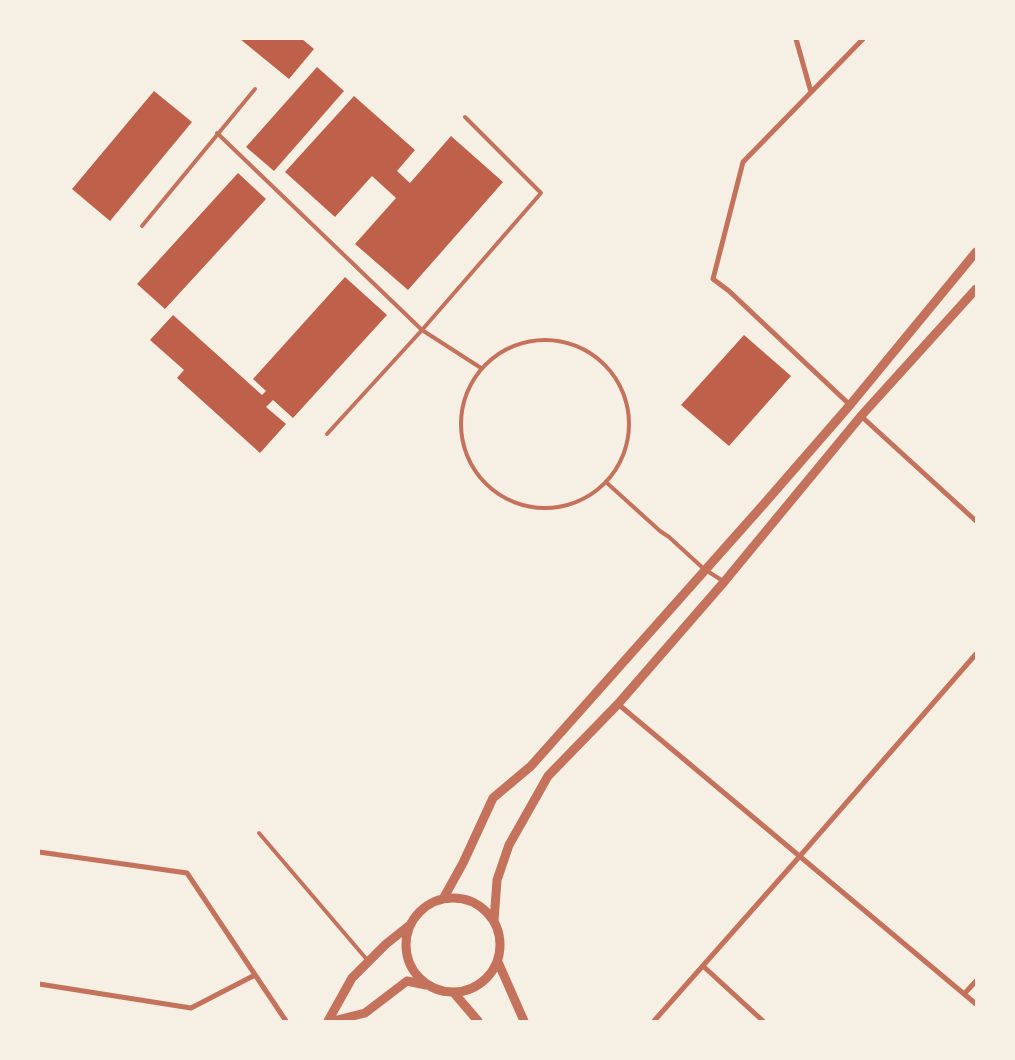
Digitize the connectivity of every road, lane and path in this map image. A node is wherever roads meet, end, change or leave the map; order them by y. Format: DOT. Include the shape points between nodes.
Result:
graph roads {
  1 [pos="796,39"];
  2 [pos="863,39"];
  3 [pos="255,88"];
  4 [pos="811,92"];
  5 [pos="465,118"];
  6 [pos="217,133"];
  7 [pos="142,226"];
  8 [pos="976,252"];
  9 [pos="976,289"];
  10 [pos="422,330"];
  11 [pos="481,368"];
  12 [pos="850,405"];
  13 [pos="861,416"];
  14 [pos="327,434"];
  15 [pos="607,482"];
  16 [pos="976,521"];
  17 [pos="704,569"];
  18 [pos="724,582"];
  19 [pos="976,654"];
  20 [pos="618,704"];
  21 [pos="259,833"];
  22 [pos="39,852"];
  23 [pos="800,856"];
  24 [pos="443,899"];
  25 [pos="494,921"];
  26 [pos="410,924"];
  27 [pos="369,962"];
  28 [pos="498,962"];
  29 [pos="703,966"];
  30 [pos="255,975"];
  31 [pos="976,981"];
  32 [pos="39,984"];
  33 [pos="428,985"];
  34 [pos="454,993"];
  35 [pos="964,994"];
  36 [pos="976,1004"];
  37 [pos="286,1021"];
  38 [pos="328,1021"];
  39 [pos="333,1021"];
  40 [pos="478,1021"];
  41 [pos="524,1021"];
  42 [pos="654,1021"];
  43 [pos="763,1021"];
  1 -- 4 [label="street"];
  2 -- 4 [label="street"];
  3 -- 6 [label="lane"];
  4 -- 12 [label="street" via="743,162 713,279 730,291"];
  5 -- 10 [label="lane" via="541,192"];
  6 -- 7 [label="lane"];
  6 -- 10 [label="lane"];
  8 -- 12 [label="street"];
  9 -- 13 [label="street"];
  10 -- 11 [label="lane"];
  10 -- 14 [label="lane"];
  11 -- 15 [label="lane" via="469,387 460,423 464,450 478,476 508,500 539,509 560,508 584,500"];
  11 -- 15 [label="lane" via="503,350 548,340 575,345 603,363 626,399 630,430 624,456"];
  12 -- 17 [label="street"];
  13 -- 16 [label="street"];
  13 -- 18 [label="street"];
  15 -- 17 [label="lane"];
  17 -- 18 [label="lane"];
  17 -- 24 [label="street" via="531,766 493,798"];
  18 -- 20 [label="street"];
  19 -- 23 [label="street"];
  20 -- 23 [label="street"];
  20 -- 25 [label="street" via="548,776 508,845 497,880"];
  21 -- 27 [label="lane"];
  22 -- 30 [label="street" via="186,873"];
  23 -- 29 [label="street"];
  23 -- 35 [label="street"];
  24 -- 25 [label="street" via="458,898 472,902"];
  24 -- 26 [label="street" via="418,913"];
  25 -- 28 [label="street" via="501,948"];
  26 -- 27 [label="street"];
  26 -- 33 [label="street" via="406,938 410,965"];
  27 -- 38 [label="street" via="352,978"];
  28 -- 34 [label="street" via="481,984"];
  28 -- 41 [label="street"];
  29 -- 42 [label="street"];
  29 -- 43 [label="street"];
  30 -- 32 [label="street" via="191,1008"];
  30 -- 37 [label="street"];
  31 -- 35 [label="street"];
  33 -- 34 [label="street"];
  33 -- 39 [label="street" via="407,981 365,1013"];
  34 -- 40 [label="street"];
  35 -- 36 [label="street"];
}
